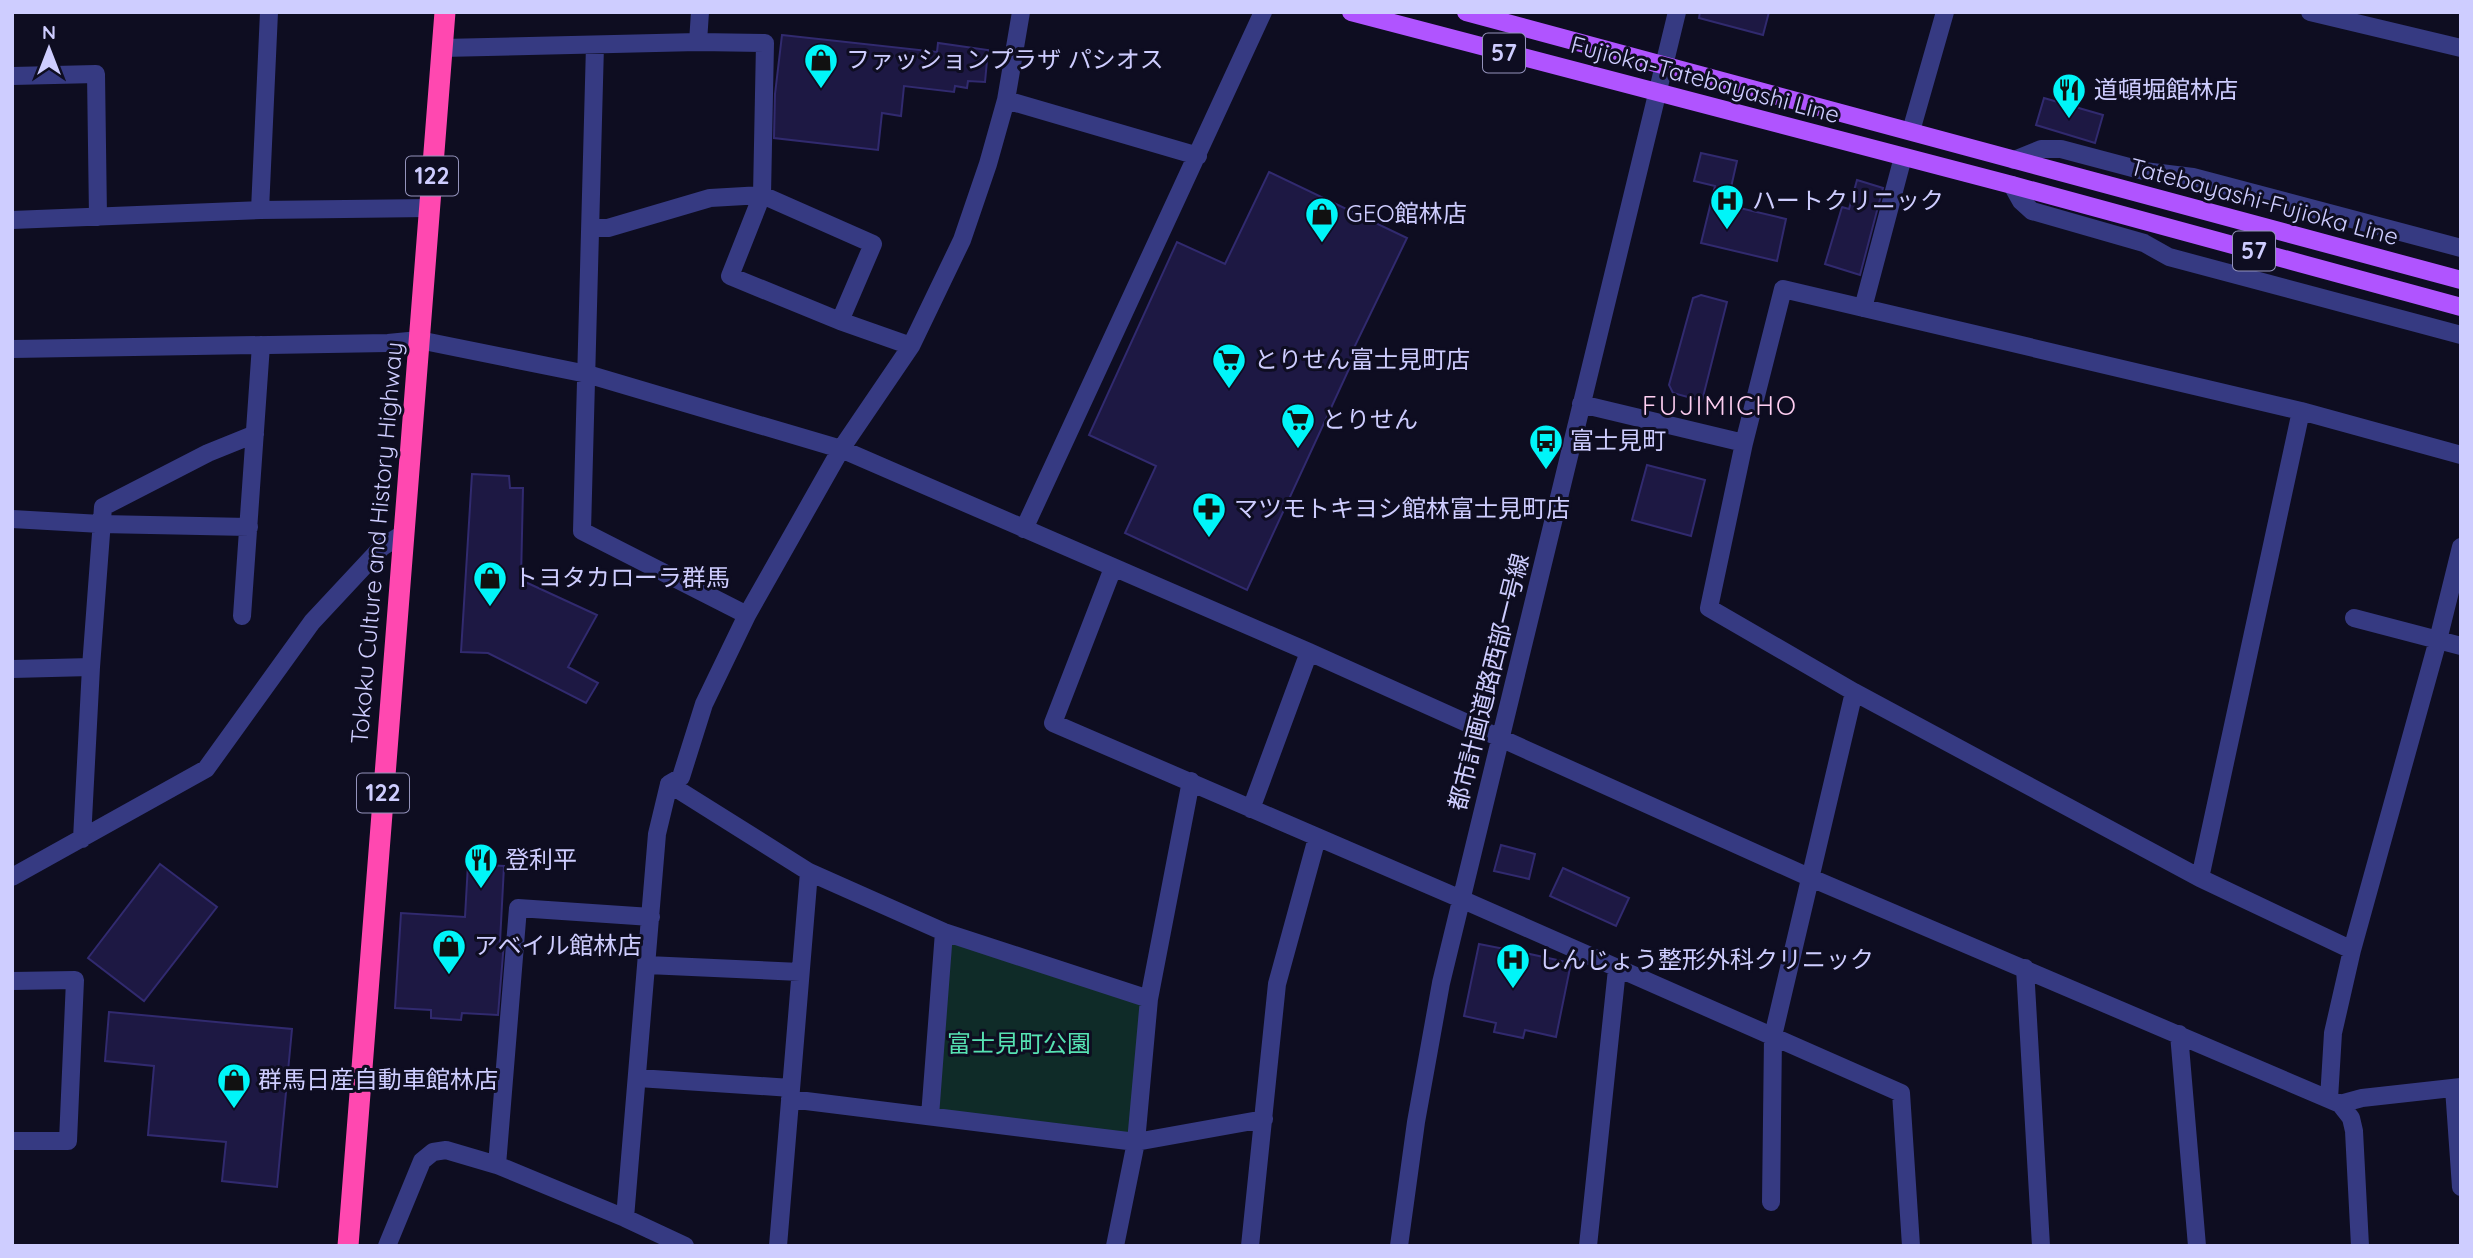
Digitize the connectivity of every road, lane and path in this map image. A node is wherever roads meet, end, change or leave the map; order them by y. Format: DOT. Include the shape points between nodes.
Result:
graph roads {
  1 [pos="269,12"];
  2 [pos="445,12"];
  3 [pos="699,12"];
  4 [pos="1021,12"];
  5 [pos="1263,12"];
  6 [pos="1351,12"];
  7 [pos="1466,12"];
  8 [pos="1677,12"];
  9 [pos="1945,12"];
  10 [pos="2310,12"];
  11 [pos="698,42"];
  12 [pos="595,45"];
  13 [pos="442,48"];
  14 [pos="2461,48"];
  15 [pos="1664,66"];
  16 [pos="12,76"];
  17 [pos="1658,93"];
  18 [pos="1006,100"];
  19 [pos="1911,131"];
  20 [pos="1198,156"];
  21 [pos="1903,157"];
  22 [pos="2014,160"];
  23 [pos="2012,185"];
  24 [pos="762,195"];
  25 [pos="430,208"];
  26 [pos="260,210"];
  27 [pos="98,217"];
  28 [pos="12,220"];
  29 [pos="591,228"];
  30 [pos="2461,248"];
  31 [pos="2461,280"];
  32 [pos="2461,307"];
  33 [pos="1863,308"];
  34 [pos="839,321"];
  35 [pos="2461,335"];
  36 [pos="419,340"];
  37 [pos="261,345"];
  38 [pos="912,346"];
  39 [pos="12,349"];
  40 [pos="587,374"];
  41 [pos="1581,404"];
  42 [pos="2301,411"];
  43 [pos="255,434"];
  44 [pos="1744,443"];
  45 [pos="841,449"];
  46 [pos="2461,455"];
  47 [pos="12,519"];
  48 [pos="102,524"];
  49 [pos="248,527"];
  50 [pos="1024,530"];
  51 [pos="403,534"];
  52 [pos="2461,547"];
  53 [pos="1113,568"];
  54 [pos="747,615"];
  55 [pos="242,616"];
  56 [pos="2354,618"];
  57 [pos="2438,640"];
  58 [pos="2461,646"];
  59 [pos="1309,652"];
  60 [pos="90,667"];
  61 [pos="12,669"];
  62 [pos="1854,692"];
  63 [pos="1501,740"];
  64 [pos="1191,781"];
  65 [pos="669,784"];
  66 [pos="1251,809"];
  67 [pos="1317,838"];
  68 [pos="82,839"];
  69 [pos="809,872"];
  70 [pos="12,877"];
  71 [pos="1811,877"];
  72 [pos="2200,878"];
  73 [pos="1461,899"];
  74 [pos="651,917"];
  75 [pos="944,932"];
  76 [pos="2352,950"];
  77 [pos="647,964"];
  78 [pos="2025,968"];
  79 [pos="1617,969"];
  80 [pos="800,972"];
  81 [pos="12,981"];
  82 [pos="1149,999"];
  83 [pos="2179,1034"];
  84 [pos="1773,1036"];
  85 [pos="638,1078"];
  86 [pos="2457,1088"];
  87 [pos="791,1094"];
  88 [pos="2335,1101"];
  89 [pos="930,1116"];
  90 [pos="1264,1119"];
  91 [pos="12,1141"];
  92 [pos="1136,1142"];
  93 [pos="497,1166"];
  94 [pos="2461,1187"];
  95 [pos="1771,1202"];
  96 [pos="625,1218"];
  97 [pos="348,1246"];
  98 [pos="387,1246"];
  99 [pos="685,1246"];
  100 [pos="778,1246"];
  101 [pos="1115,1246"];
  102 [pos="1250,1246"];
  103 [pos="1399,1246"];
  104 [pos="1588,1246"];
  105 [pos="1911,1246"];
  106 [pos="2041,1246"];
  107 [pos="2197,1246"];
  108 [pos="2360,1246"];
  1 -- 26 [label="street"];
  2 -- 13 [label="highway, Tokoku Culture and History Highway / 122"];
  3 -- 11 [label="street"];
  4 -- 18 [label="street"];
  5 -- 20 [label="street"];
  6 -- 17 [label="main road, Fujioka-Tatebayashi Line / 57"];
  7 -- 15 [label="main road, Fujioka-Tatebayashi Line / 57"];
  8 -- 15 [label="street, 都市計画道路西部一号線"];
  9 -- 19 [label="street"];
  10 -- 14 [label="street"];
  11 -- 12 [label="street"];
  11 -- 24 [label="street" via="765,43"];
  12 -- 13 [label="street"];
  12 -- 29 [label="street"];
  13 -- 25 [label="highway, Tokoku Culture and History Highway / 122"];
  15 -- 17 [label="street, 都市計画道路西部一号線"];
  15 -- 19 [label="main road, Fujioka-Tatebayashi Line / 57"];
  16 -- 27 [label="street" via="96,74"];
  17 -- 21 [label="main road, Fujioka-Tatebayashi Line / 57"];
  17 -- 41 [label="street, 都市計画道路西部一号線"];
  18 -- 20 [label="street"];
  18 -- 38 [label="street" via="962,240"];
  19 -- 22 [label="main road, Fujioka-Tatebayashi Line / 57"];
  20 -- 50 [label="street"];
  21 -- 23 [label="main road, Fujioka-Tatebayashi Line / 57"];
  21 -- 33 [label="street"];
  22 -- 30 [label="street" via="2041,149 2061,149 2144,171 2193,177"];
  22 -- 31 [label="main road, Tatebayashi-Fujioka Line / 57"];
  23 -- 32 [label="main road, Tatebayashi-Fujioka Line / 57"];
  23 -- 35 [label="street" via="2032,211 2144,243 2169,257"];
  24 -- 29 [label="street" via="710,198 608,228"];
  24 -- 34 [label="street" via="730,276"];
  24 -- 34 [label="street" via="873,244"];
  25 -- 26 [label="street"];
  25 -- 36 [label="highway, Tokoku Culture and History Highway / 122"];
  26 -- 27 [label="street"];
  27 -- 28 [label="street"];
  29 -- 40 [label="street"];
  33 -- 42 [label="street"];
  33 -- 44 [label="street" via="1783,289"];
  34 -- 38 [label="street"];
  36 -- 37 [label="street"];
  36 -- 40 [label="street"];
  36 -- 51 [label="highway, Tokoku Culture and History Highway / 122"];
  37 -- 39 [label="street"];
  37 -- 43 [label="street"];
  38 -- 45 [label="street"];
  40 -- 45 [label="street"];
  40 -- 54 [label="street" via="582,531"];
  41 -- 44 [label="street"];
  41 -- 63 [label="street, 都市計画道路西部一号線"];
  42 -- 46 [label="street"];
  42 -- 72 [label="street"];
  43 -- 48 [label="street" via="103,507"];
  43 -- 49 [label="street"];
  44 -- 62 [label="street" via="1709,608"];
  45 -- 50 [label="street"];
  45 -- 54 [label="street"];
  47 -- 48 [label="street"];
  48 -- 49 [label="street"];
  48 -- 60 [label="street"];
  49 -- 55 [label="street"];
  50 -- 53 [label="street"];
  51 -- 68 [label="street" via="382,547 312,622 206,769"];
  51 -- 97 [label="highway, Tokoku Culture and History Highway / 122"];
  52 -- 57 [label="street"];
  53 -- 59 [label="street"];
  53 -- 64 [label="street" via="1053,723"];
  54 -- 65 [label="street" via="704,704 681,777"];
  56 -- 57 [label="street"];
  57 -- 58 [label="street"];
  57 -- 76 [label="street"];
  59 -- 63 [label="street"];
  59 -- 66 [label="street"];
  60 -- 61 [label="street"];
  60 -- 68 [label="street"];
  62 -- 71 [label="street"];
  62 -- 72 [label="street"];
  63 -- 71 [label="street"];
  63 -- 73 [label="street, 都市計画道路西部一号線"];
  64 -- 66 [label="street"];
  64 -- 82 [label="street"];
  65 -- 69 [label="street"];
  65 -- 74 [label="street" via="657,834"];
  66 -- 67 [label="street"];
  67 -- 73 [label="street"];
  67 -- 90 [label="street" via="1277,984"];
  68 -- 70 [label="street"];
  69 -- 75 [label="street"];
  69 -- 80 [label="street"];
  71 -- 78 [label="street"];
  71 -- 84 [label="street"];
  72 -- 76 [label="street"];
  73 -- 79 [label="street"];
  73 -- 103 [label="street, 都市計画道路西部一号線" via="1429,1044"];
  74 -- 77 [label="street"];
  74 -- 93 [label="street" via="518,908"];
  75 -- 82 [label="street"];
  75 -- 89 [label="street"];
  76 -- 88 [label="street" via="2333,1033"];
  77 -- 80 [label="street"];
  77 -- 85 [label="street"];
  78 -- 83 [label="street"];
  78 -- 106 [label="street"];
  79 -- 84 [label="street"];
  79 -- 104 [label="street"];
  80 -- 87 [label="street"];
  81 -- 91 [label="street" via="75,980 68,1141"];
  82 -- 92 [label="street"];
  83 -- 88 [label="street"];
  83 -- 107 [label="street"];
  84 -- 95 [label="street"];
  84 -- 105 [label="street" via="1900,1093"];
  85 -- 87 [label="street"];
  85 -- 96 [label="street"];
  86 -- 88 [label="street"];
  86 -- 94 [label="street"];
  87 -- 89 [label="street"];
  87 -- 100 [label="street"];
  88 -- 108 [label="street" via="2351,1118 2354,1131"];
  89 -- 92 [label="street"];
  90 -- 92 [label="street"];
  90 -- 102 [label="street"];
  92 -- 101 [label="street"];
  93 -- 96 [label="street"];
  93 -- 98 [label="street" via="446,1150 433,1152 422,1161"];
  96 -- 99 [label="street"];
}
